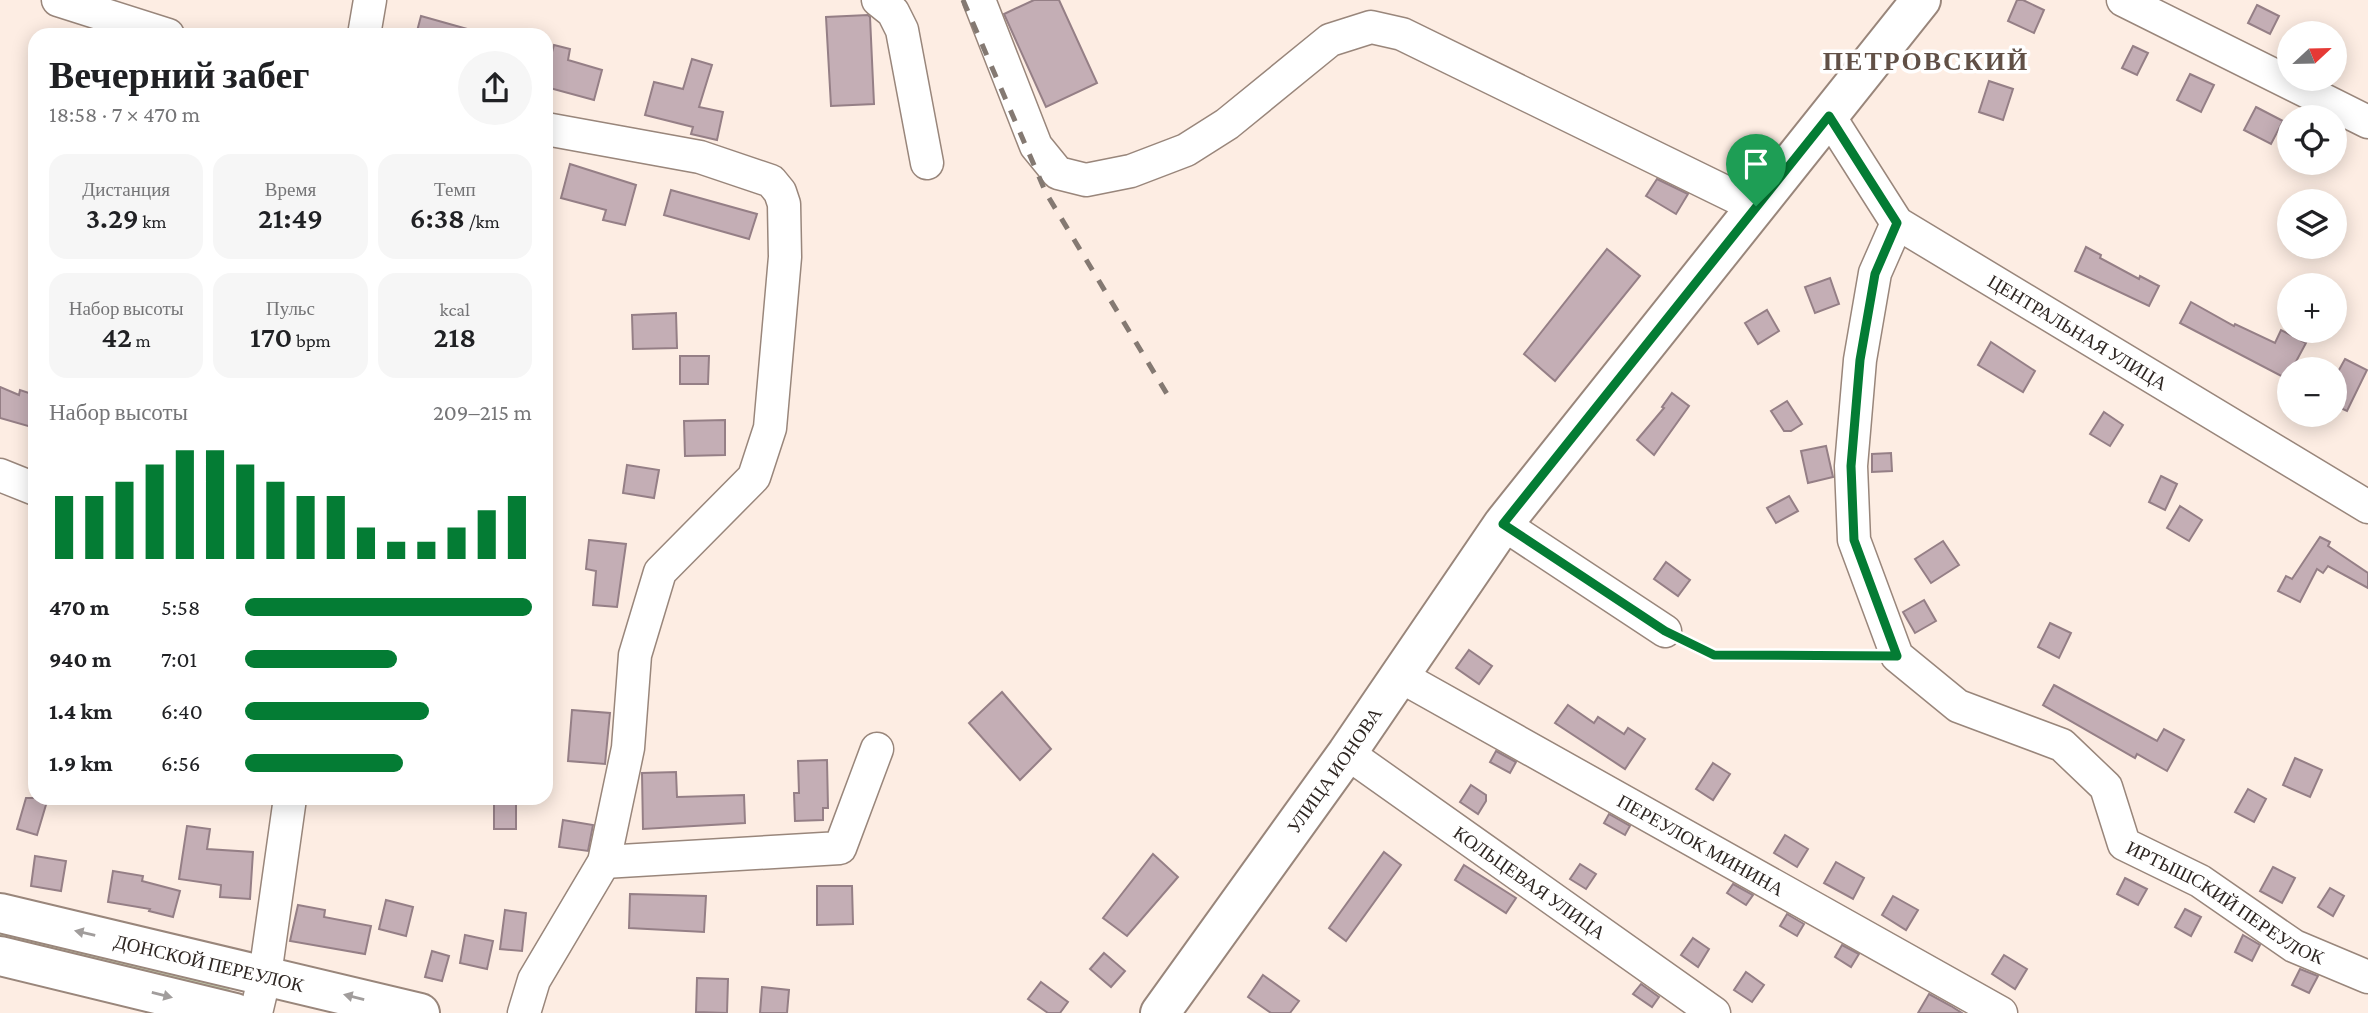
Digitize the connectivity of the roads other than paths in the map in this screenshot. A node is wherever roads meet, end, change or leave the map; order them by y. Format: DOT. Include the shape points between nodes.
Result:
graph roads {
  1 [pos="58,0"];
  2 [pos="370,0"];
  3 [pos="878,0"];
  4 [pos="979,0"];
  5 [pos="1921,0"];
  6 [pos="2123,0"];
  7 [pos="146,28"];
  8 [pos="365,28"];
  9 [pos="1829,116"];
  10 [pos="2368,122"];
  11 [pos="553,130"];
  12 [pos="927,163"];
  13 [pos="1756,206"];
  14 [pos="1897,223"];
  15 [pos="0,475"];
  16 [pos="28,486"];
  17 [pos="2368,508"];
  18 [pos="1503,524"];
  19 [pos="1665,631"];
  20 [pos="1400,676"];
  21 [pos="877,749"];
  22 [pos="1348,753"];
  23 [pos="289,805"];
  24 [pos="604,862"];
  25 [pos="0,913"];
  26 [pos="0,956"];
  27 [pos="265,975"];
  28 [pos="2368,976"];
  29 [pos="235,1013"];
  30 [pos="256,1013"];
  31 [pos="421,1013"];
  32 [pos="524,1013"];
  33 [pos="1160,1013"];
  34 [pos="1714,1013"];
  35 [pos="2001,1013"];
  1 -- 7 [label="street"];
  2 -- 8 [label="street"];
  3 -- 12 [label="street" via="894,12 902,30"];
  4 -- 13 [label="street" via="1036,146 1058,173 1086,180 1131,172 1186,150 1227,124 1329,40 1371,27 1402,34"];
  5 -- 9 [label="main road, УЛИЦА ИОНОВА"];
  6 -- 10 [label="street"];
  9 -- 13 [label="main road, УЛИЦА ИОНОВА"];
  9 -- 14 [label="street, ЦЕНТРАЛЬНАЯ УЛИЦА"];
  11 -- 24 [label="street" via="700,157 771,181 784,204 785,257 770,428 754,477 660,572 635,655 628,748"];
  13 -- 18 [label="main road, УЛИЦА ИОНОВА"];
  14 -- 17 [label="street, ЦЕНТРАЛЬНАЯ УЛИЦА"];
  14 -- 28 [label="street, ИРТЫШСКИЙ ПЕРЕУЛОК" via="1875,274 1860,360 1851,466 1854,540 1897,656 1958,706 2062,745 2106,787 2124,845 2200,881 2294,946"];
  15 -- 16 [label="street"];
  18 -- 19 [label="street"];
  18 -- 20 [label="main road, УЛИЦА ИОНОВА"];
  20 -- 22 [label="main road, УЛИЦА ИОНОВА"];
  20 -- 35 [label="street, ПЕРЕУЛОК МИНИНА"];
  21 -- 24 [label="street" via="840,848"];
  22 -- 33 [label="main road, УЛИЦА ИОНОВА"];
  22 -- 34 [label="street, КОЛЬЦЕВАЯ УЛИЦА"];
  23 -- 27 [label="street"];
  24 -- 32 [label="street" via="534,980"];
  27 -- 25 [label="main road, ДОНСКОЙ ПЕРЕУЛОК, one-way"];
  26 -- 29 [label="main road, one-way"];
  27 -- 30 [label="street"];
  31 -- 27 [label="main road, ДОНСКОЙ ПЕРЕУЛОК, one-way"];
}
